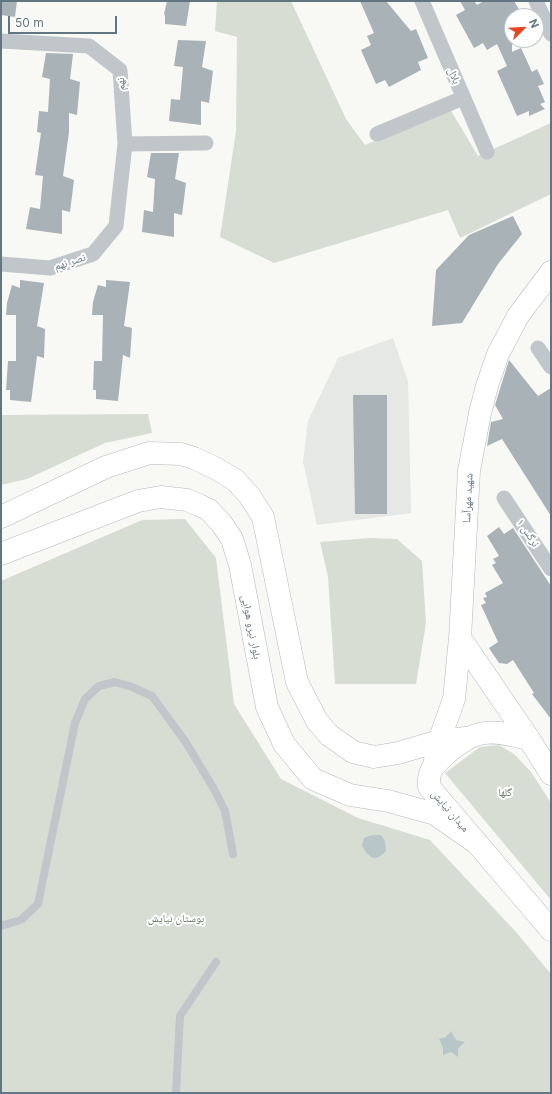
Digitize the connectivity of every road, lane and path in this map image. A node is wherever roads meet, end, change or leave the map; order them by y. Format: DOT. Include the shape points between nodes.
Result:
graph roads {
  1 [pos="422,1"];
  2 [pos="536,1"];
  3 [pos="551,34"];
  4 [pos="1,41"];
  5 [pos="463,98"];
  6 [pos="377,134"];
  7 [pos="206,143"];
  8 [pos="125,144"];
  9 [pos="487,152"];
  10 [pos="1,264"];
  11 [pos="551,272"];
  12 [pos="538,348"];
  13 [pos="551,367"];
  14 [pos="504,498"];
  15 [pos="1,517"];
  16 [pos="1,554"];
  17 [pos="551,569"];
  18 [pos="460,638"];
  19 [pos="466,738"];
  20 [pos="529,739"];
  21 [pos="439,741"];
  22 [pos="434,765"];
  23 [pos="551,774"];
  24 [pos="478,844"];
  25 [pos="233,854"];
  26 [pos="1,926"];
  27 [pos="551,930"];
  28 [pos="216,962"];
  29 [pos="176,1093"];
  1 -- 5 [label="street, بلال"];
  2 -- 3 [label="street"];
  4 -- 8 [label="street, نهم" via="89,46 120,70"];
  5 -- 6 [label="street"];
  5 -- 9 [label="street, بلال"];
  7 -- 8 [label="street"];
  8 -- 10 [label="street, نصر نهم" via="116,226 93,254 50,268"];
  11 -- 18 [label="main road, شهید مهرآسا" via="518,316 498,354 480,413 469,471"];
  12 -- 13 [label="street"];
  14 -- 17 [label="street, نرگس ۱"];
  15 -- 21 [label="main road" via="106,467 149,453 181,454 203,462 235,480 264,517 297,682 306,702 329,735 354,752 374,757"];
  16 -- 24 [label="main road, بلوار نیرو هوایی" via="138,501 161,497 187,500 209,510 232,539 240,565 267,707 284,744 313,778 350,795 388,801 435,814"];
  18 -- 20 [label="main road"];
  18 -- 21 [label="main road, شهید مهرآسا" via="454,700"];
  19 -- 20 [label="main road" via="482,733 504,733"];
  19 -- 21 [label="main road"];
  19 -- 22 [label="main road"];
  20 -- 23 [label="main road"];
  21 -- 22 [label="main road, میدان نیایش"];
  22 -- 24 [label="main road, میدان نیایش" via="428,775 429,787"];
  24 -- 27 [label="main road, میدان نیایش"];
  25 -- 26 [label="lane" via="225,811 214,789 185,741 152,696 115,682 99,686 85,700 75,723 38,904 22,920"];
  28 -- 29 [label="lane" via="180,1016"];
}
